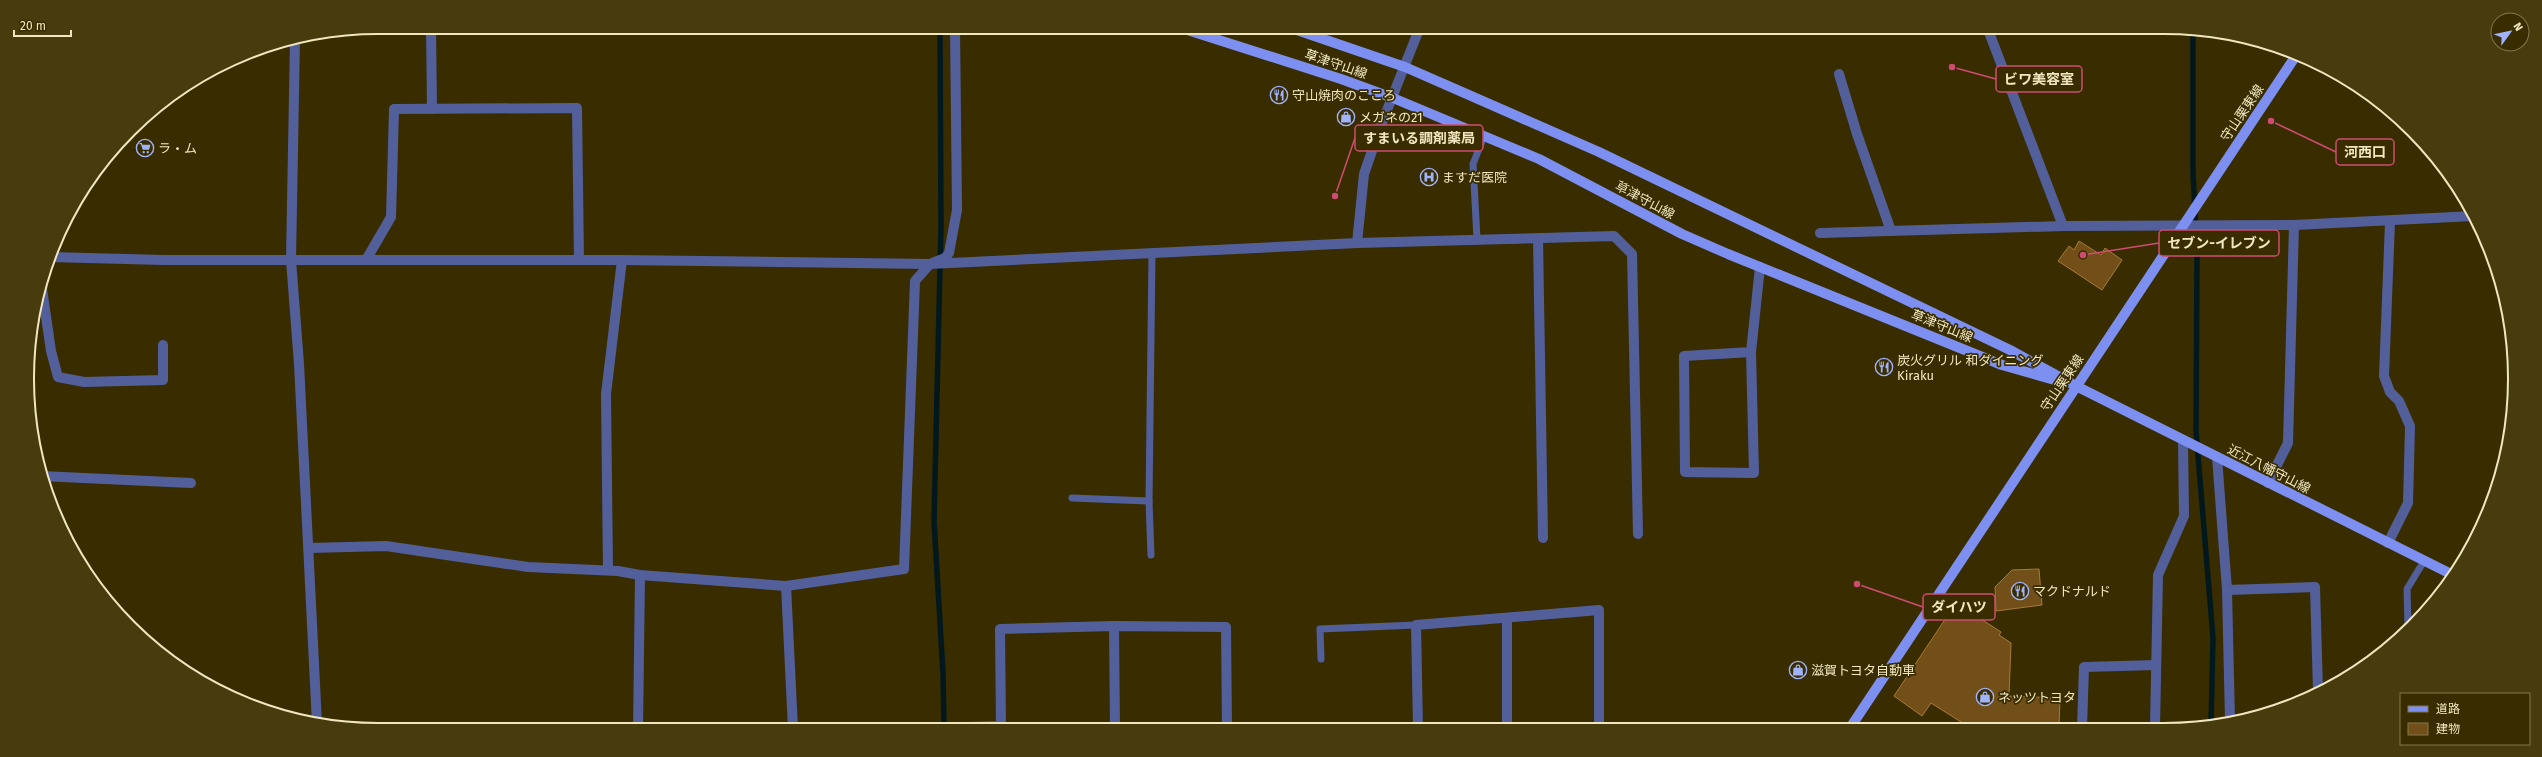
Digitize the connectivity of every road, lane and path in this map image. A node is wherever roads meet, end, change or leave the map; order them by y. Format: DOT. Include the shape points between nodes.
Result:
graph roads {
  1 [pos="431,34"];
  2 [pos="954,34"];
  3 [pos="1201,34"];
  4 [pos="1308,34"];
  5 [pos="1417,34"];
  6 [pos="1990,34"];
  7 [pos="295,45"];
  8 [pos="2293,59"];
  9 [pos="1405,67"];
  10 [pos="1839,74"];
  11 [pos="1393,98"];
  12 [pos="432,109"];
  13 [pos="1484,136"];
  14 [pos="2467,216"];
  15 [pos="2390,222"];
  16 [pos="2184,225"];
  17 [pos="2294,225"];
  18 [pos="2063,226"];
  19 [pos="1891,231"];
  20 [pos="1820,233"];
  21 [pos="1477,239"];
  22 [pos="1538,239"];
  23 [pos="1357,243"];
  24 [pos="1152,253"];
  25 [pos="56,257"];
  26 [pos="291,260"];
  27 [pos="366,260"];
  28 [pos="579,260"];
  29 [pos="622,260"];
  30 [pos="930,264"];
  31 [pos="1760,267"];
  32 [pos="44,300"];
  33 [pos="163,345"];
  34 [pos="1751,352"];
  35 [pos="2076,386"];
  36 [pos="2183,440"];
  37 [pos="2217,457"];
  38 [pos="48,476"];
  39 [pos="191,483"];
  40 [pos="2268,483"];
  41 [pos="1072,498"];
  42 [pos="1149,501"];
  43 [pos="1638,534"];
  44 [pos="1543,538"];
  45 [pos="2388,543"];
  46 [pos="308,548"];
  47 [pos="1151,555"];
  48 [pos="2424,561"];
  49 [pos="608,570"];
  50 [pos="2448,573"];
  51 [pos="640,575"];
  52 [pos="786,586"];
  53 [pos="2227,590"];
  54 [pos="1507,618"];
  55 [pos="2408,621"];
  56 [pos="1416,625"];
  57 [pos="1114,626"];
  58 [pos="1321,659"];
  59 [pos="2156,665"];
  60 [pos="2318,686"];
  61 [pos="2230,716"];
  62 [pos="317,717"];
  63 [pos="638,723"];
  64 [pos="793,723"];
  65 [pos="1001,723"];
  66 [pos="1115,723"];
  67 [pos="1227,723"];
  68 [pos="1418,723"];
  69 [pos="1507,723"];
  70 [pos="1599,723"];
  71 [pos="1853,723"];
  72 [pos="2082,723"];
  73 [pos="2155,723"];
  1 -- 12 [label="street"];
  2 -- 30 [label="street" via="957,210 949,253 946,258"];
  3 -- 11 [label="main road, 草津守山線" via="1320,71"];
  4 -- 9 [label="main road, 草津守山線"];
  5 -- 9 [label="street"];
  6 -- 18 [label="street"];
  7 -- 26 [label="street"];
  8 -- 16 [label="main road, 守山栗東線"];
  9 -- 11 [label="street"];
  9 -- 35 [label="main road, 草津守山線" via="1599,152 2010,350"];
  10 -- 19 [label="street"];
  11 -- 13 [label="main road, 草津守山線"];
  11 -- 23 [label="street" via="1364,174"];
  12 -- 27 [label="street" via="394,110 391,217"];
  12 -- 28 [label="street" via="577,108"];
  13 -- 21 [label="lane" via="1473,164"];
  13 -- 31 [label="main road, 草津守山線" via="1539,159 1682,234"];
  14 -- 15 [label="street"];
  15 -- 17 [label="street"];
  15 -- 45 [label="street" via="2384,376 2390,392 2399,401 2410,426 2408,503"];
  16 -- 17 [label="street"];
  16 -- 18 [label="street"];
  16 -- 35 [label="main road, 守山栗東線"];
  17 -- 40 [label="street" via="2288,443"];
  18 -- 19 [label="street"];
  19 -- 20 [label="street"];
  21 -- 22 [label="street"];
  21 -- 23 [label="street"];
  22 -- 43 [label="street" via="1614,236 1632,254"];
  22 -- 44 [label="street"];
  23 -- 24 [label="street"];
  24 -- 30 [label="street"];
  24 -- 42 [label="lane"];
  25 -- 26 [label="street"];
  26 -- 27 [label="street"];
  26 -- 46 [label="street"];
  27 -- 28 [label="street"];
  28 -- 29 [label="street"];
  29 -- 30 [label="street"];
  29 -- 49 [label="street" via="606,394"];
  30 -- 52 [label="street" via="915,280 904,569"];
  31 -- 34 [label="street"];
  31 -- 35 [label="main road, 草津守山線" via="2002,365"];
  32 -- 33 [label="street" via="58,377 84,382 163,380"];
  34 -- 34 [label="street" via="1754,473 1685,472 1684,356"];
  35 -- 36 [label="main road, 近江八幡守山線"];
  35 -- 71 [label="main road, 守山栗東線"];
  36 -- 37 [label="main road, 近江八幡守山線"];
  36 -- 59 [label="street" via="2184,516 2158,575"];
  37 -- 40 [label="main road, 近江八幡守山線"];
  37 -- 53 [label="street"];
  38 -- 39 [label="street"];
  40 -- 45 [label="main road, 近江八幡守山線"];
  41 -- 42 [label="lane"];
  42 -- 47 [label="lane"];
  45 -- 48 [label="main road, 近江八幡守山線"];
  46 -- 49 [label="street" via="386,546 528,568"];
  46 -- 62 [label="street"];
  48 -- 50 [label="main road, 近江八幡守山線"];
  48 -- 55 [label="lane" via="2407,589"];
  49 -- 51 [label="street"];
  51 -- 52 [label="street"];
  51 -- 63 [label="street"];
  52 -- 64 [label="street"];
  53 -- 60 [label="street" via="2315,587"];
  53 -- 61 [label="street"];
  54 -- 56 [label="street"];
  54 -- 69 [label="street"];
  54 -- 70 [label="street" via="1599,610"];
  56 -- 58 [label="lane" via="1320,629"];
  56 -- 68 [label="street"];
  57 -- 65 [label="street" via="1000,629"];
  57 -- 66 [label="street"];
  57 -- 67 [label="street" via="1226,628"];
  59 -- 72 [label="street" via="2084,667"];
  59 -- 73 [label="street"];
}
